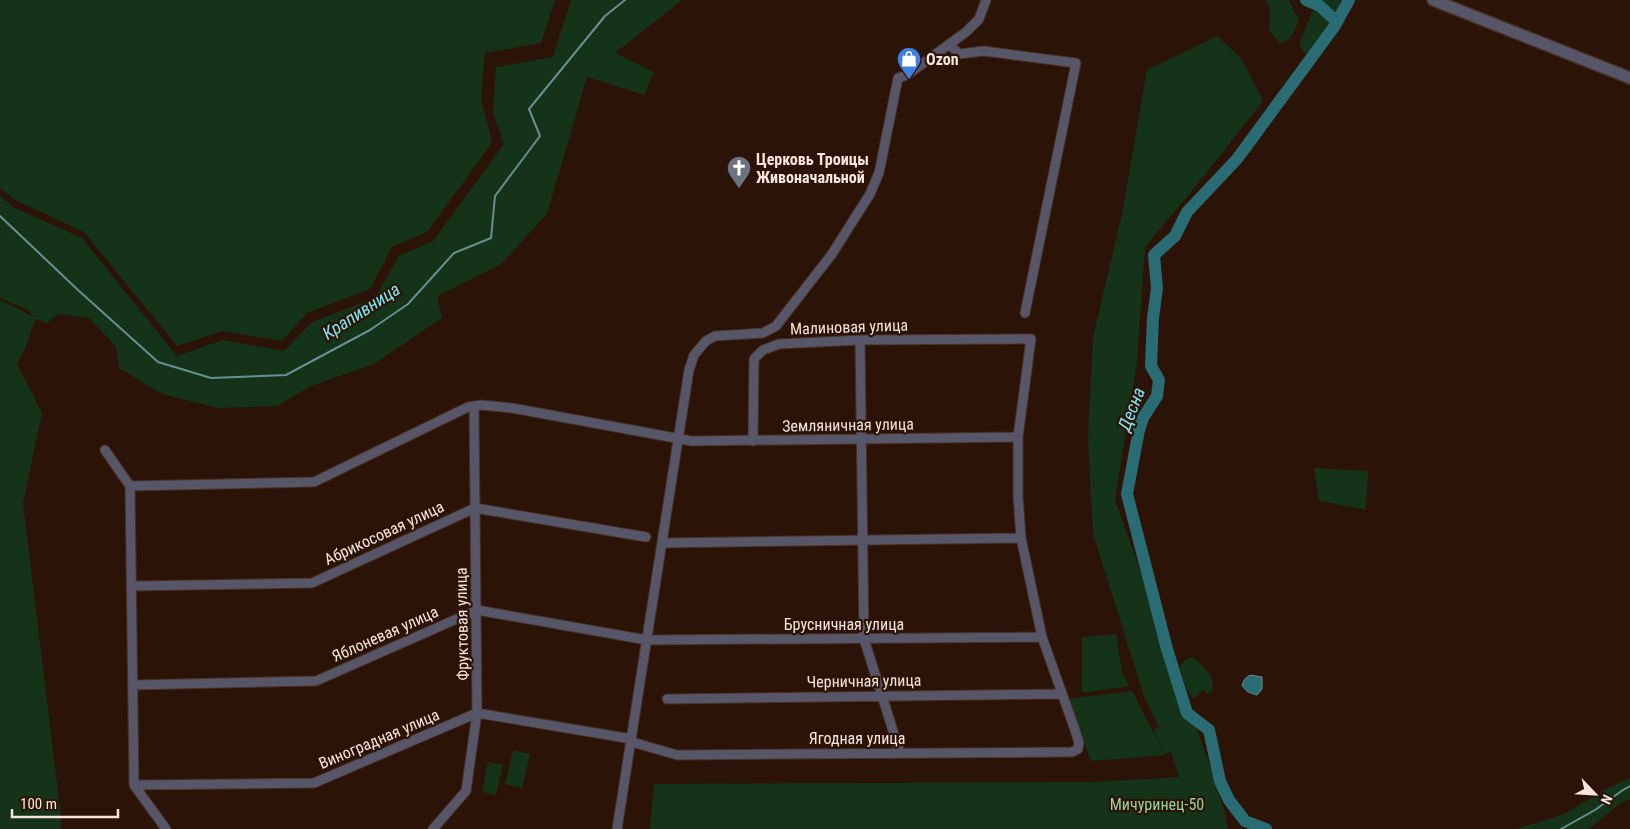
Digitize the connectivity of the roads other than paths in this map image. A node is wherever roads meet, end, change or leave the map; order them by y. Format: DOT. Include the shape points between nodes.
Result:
graph roads {
  1 [pos="986,0"];
  2 [pos="1433,0"];
  3 [pos="949,44"];
  4 [pos="1630,78"];
  5 [pos="1025,312"];
  6 [pos="860,340"];
  7 [pos="474,406"];
  8 [pos="1018,438"];
  9 [pos="678,439"];
  10 [pos="861,440"];
  11 [pos="753,441"];
  12 [pos="105,450"];
  13 [pos="130,486"];
  14 [pos="475,508"];
  15 [pos="646,538"];
  16 [pos="1021,538"];
  17 [pos="863,540"];
  18 [pos="662,543"];
  19 [pos="131,586"];
  20 [pos="477,610"];
  21 [pos="1042,637"];
  22 [pos="864,639"];
  23 [pos="647,640"];
  24 [pos="132,685"];
  25 [pos="1062,694"];
  26 [pos="882,695"];
  27 [pos="667,700"];
  28 [pos="477,713"];
  29 [pos="632,741"];
  30 [pos="900,753"];
  31 [pos="134,785"];
  32 [pos="166,829"];
  33 [pos="434,829"];
  34 [pos="617,829"];
  1 -- 3 [label="street" via="979,19"];
  2 -- 4 [label="street"];
  3 -- 5 [label="street" via="960,54 984,51 1076,63"];
  3 -- 9 [label="street" via="898,78 879,173 870,194 832,254 776,326 763,333 715,336 694,355"];
  6 -- 8 [label="street, Малиновая улица" via="1031,338"];
  6 -- 10 [label="street"];
  6 -- 11 [label="street, Малиновая улица" via="779,344 763,350 754,358"];
  7 -- 9 [label="street" via="512,408"];
  7 -- 13 [label="street" via="314,482"];
  7 -- 14 [label="street, Фруктовая улица"];
  8 -- 10 [label="street, Земляничная улица"];
  8 -- 16 [label="street"];
  9 -- 11 [label="street, Земляничная улица"];
  9 -- 18 [label="street"];
  10 -- 11 [label="street, Земляничная улица"];
  10 -- 17 [label="street"];
  12 -- 13 [label="street"];
  13 -- 19 [label="street"];
  14 -- 15 [label="street"];
  14 -- 19 [label="street, Абрикосовая улица" via="312,583"];
  14 -- 20 [label="street, Фруктовая улица"];
  16 -- 17 [label="street"];
  16 -- 21 [label="street"];
  17 -- 18 [label="street"];
  17 -- 22 [label="street"];
  18 -- 23 [label="street"];
  19 -- 24 [label="street"];
  20 -- 23 [label="street"];
  20 -- 24 [label="street, Яблоневая улица" via="316,681"];
  20 -- 28 [label="street, Фруктовая улица"];
  21 -- 22 [label="street, Брусничная улица"];
  21 -- 25 [label="street"];
  22 -- 23 [label="street, Брусничная улица"];
  22 -- 26 [label="street"];
  23 -- 29 [label="street"];
  24 -- 31 [label="street"];
  25 -- 26 [label="street, Черничная улица"];
  25 -- 30 [label="street, Ягодная улица" via="1080,744 1072,752"];
  26 -- 27 [label="street, Черничная улица"];
  26 -- 30 [label="street"];
  28 -- 29 [label="street"];
  28 -- 31 [label="street, Виноградная улица" via="314,783"];
  28 -- 33 [label="street, Фруктовая улица" via="466,791"];
  29 -- 30 [label="street, Ягодная улица" via="677,755"];
  29 -- 34 [label="street"];
  31 -- 32 [label="street"];
}
